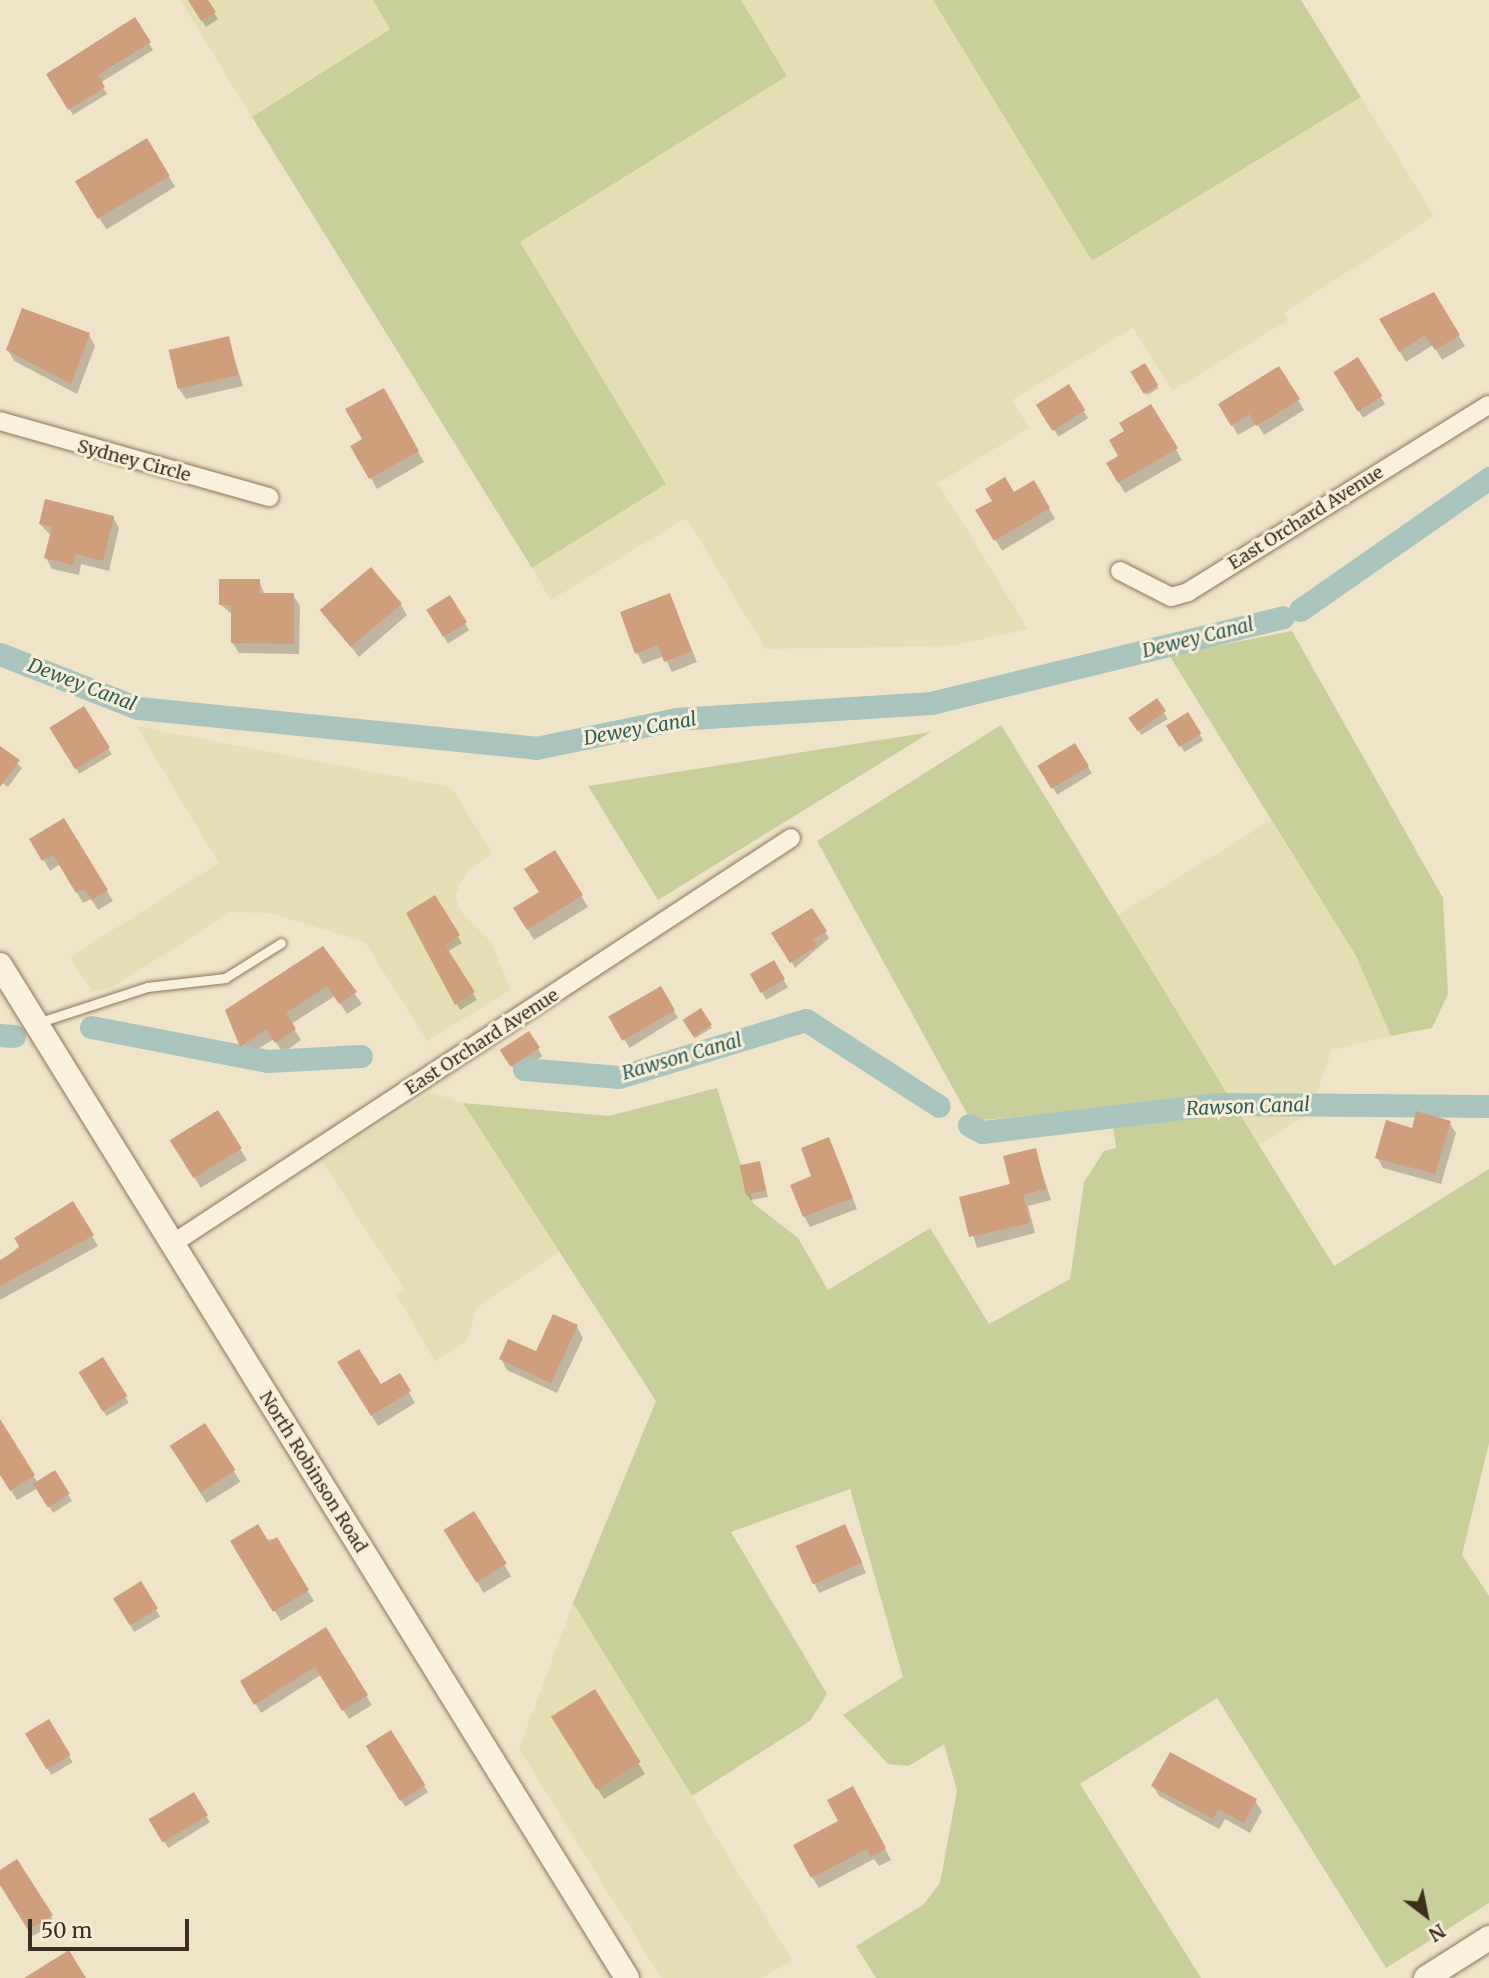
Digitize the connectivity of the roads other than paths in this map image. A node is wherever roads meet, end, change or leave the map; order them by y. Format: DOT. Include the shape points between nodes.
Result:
graph roads {
  1 [pos="1489,405"];
  2 [pos="0,421"];
  3 [pos="269,497"];
  4 [pos="1120,571"];
  5 [pos="791,838"];
  6 [pos="281,943"];
  7 [pos="0,965"];
  8 [pos="36,1023"];
  9 [pos="172,1244"];
  10 [pos="1489,1938"];
  11 [pos="627,1978"];
  12 [pos="1426,1978"];
  1 -- 4 [label="street, East Orchard Avenue" via="1188,592 1171,597"];
  2 -- 3 [label="street, Sydney Circle"];
  5 -- 9 [label="street, East Orchard Avenue"];
  6 -- 8 [label="lane" via="225,978 147,986"];
  7 -- 8 [label="street, North Robinson Road"];
  8 -- 9 [label="street, North Robinson Road"];
  9 -- 11 [label="street, North Robinson Road"];
  10 -- 12 [label="street"];
}
